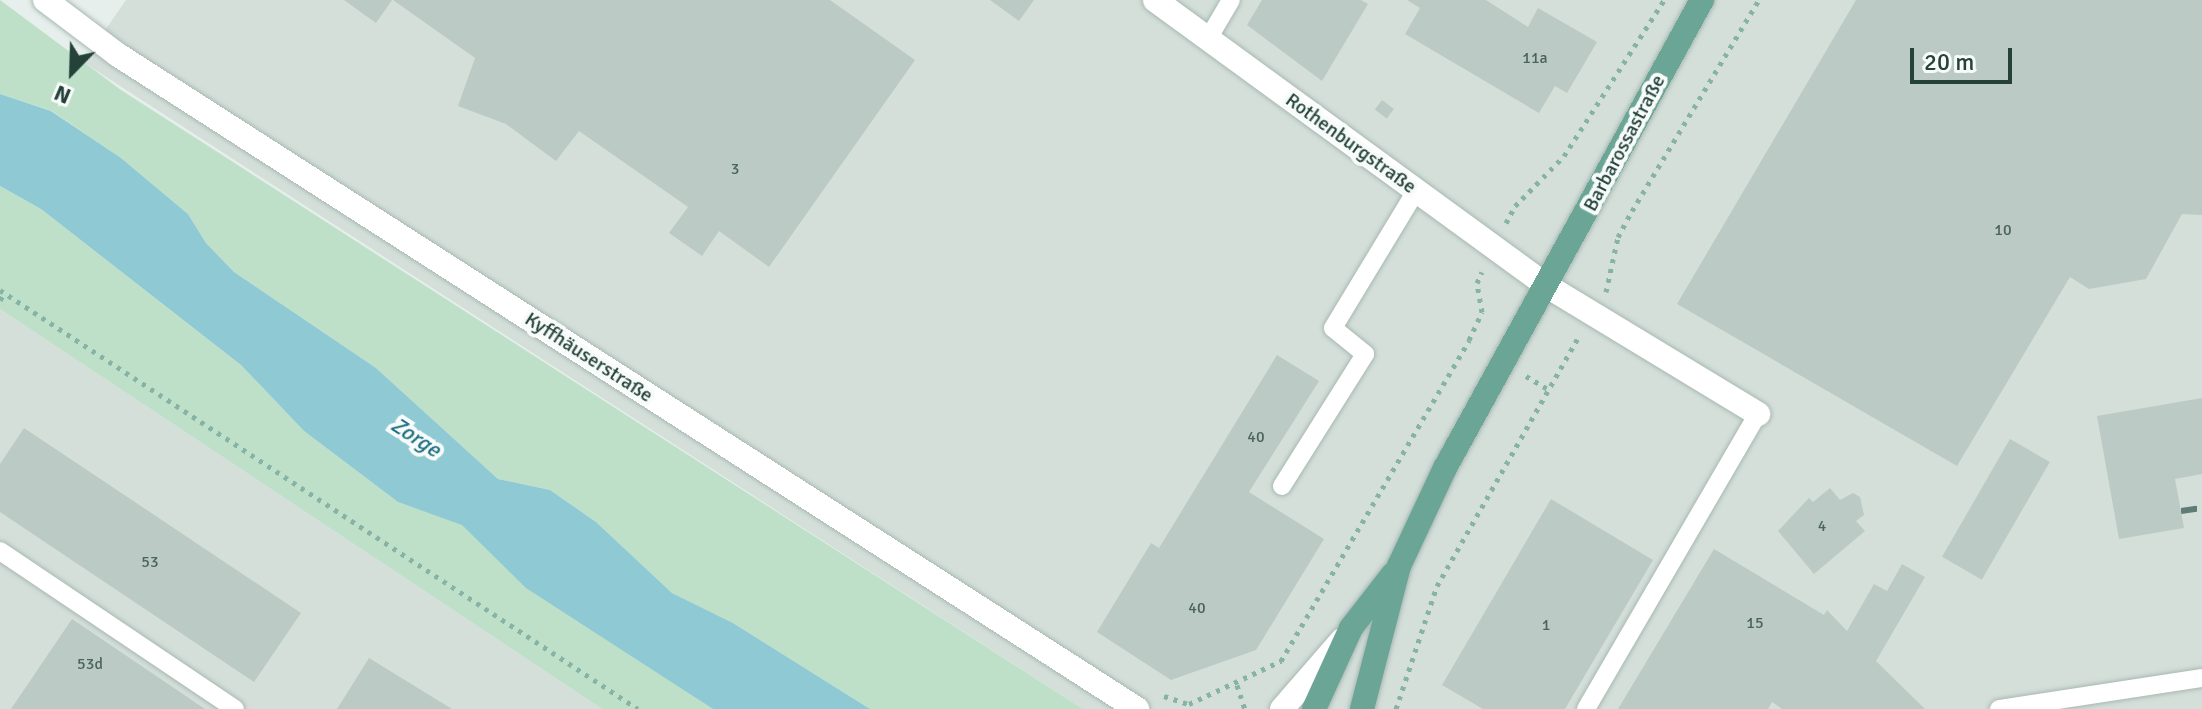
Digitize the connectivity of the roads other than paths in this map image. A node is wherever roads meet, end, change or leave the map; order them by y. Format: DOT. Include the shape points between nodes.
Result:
graph roads {
  1 [pos="45,0"];
  2 [pos="1155,0"];
  3 [pos="1231,0"];
  4 [pos="1702,0"];
  5 [pos="1208,39"];
  6 [pos="1416,191"];
  7 [pos="1547,286"];
  8 [pos="1758,414"];
  9 [pos="1282,486"];
  10 [pos="0,551"];
  11 [pos="1399,566"];
  12 [pos="1351,628"];
  13 [pos="2202,678"];
  14 [pos="1362,708"];
  15 [pos="235,709"];
  16 [pos="1137,709"];
  17 [pos="1282,709"];
  18 [pos="1314,709"];
  19 [pos="1586,709"];
  20 [pos="1999,709"];
  1 -- 16 [label="street, Kyffhäuserstraße" via="118,55"];
  2 -- 5 [label="street, Rothenburgstraße"];
  3 -- 5 [label="lane"];
  4 -- 7 [label="main road, Barbarossastraße"];
  5 -- 6 [label="street, Rothenburgstraße"];
  6 -- 7 [label="street, Rothenburgstraße"];
  6 -- 9 [label="lane" via="1333,328 1365,354"];
  7 -- 8 [label="street"];
  7 -- 11 [label="main road, Barbarossastraße" via="1445,468"];
  8 -- 19 [label="lane"];
  10 -- 15 [label="lane"];
  11 -- 12 [label="main road, Barbarossastraße"];
  11 -- 14 [label="main road, Barbarossastraße"];
  12 -- 17 [label="street, Barbarossastraße"];
  12 -- 18 [label="main road, Barbarossastraße"];
  13 -- 20 [label="lane"];
}
